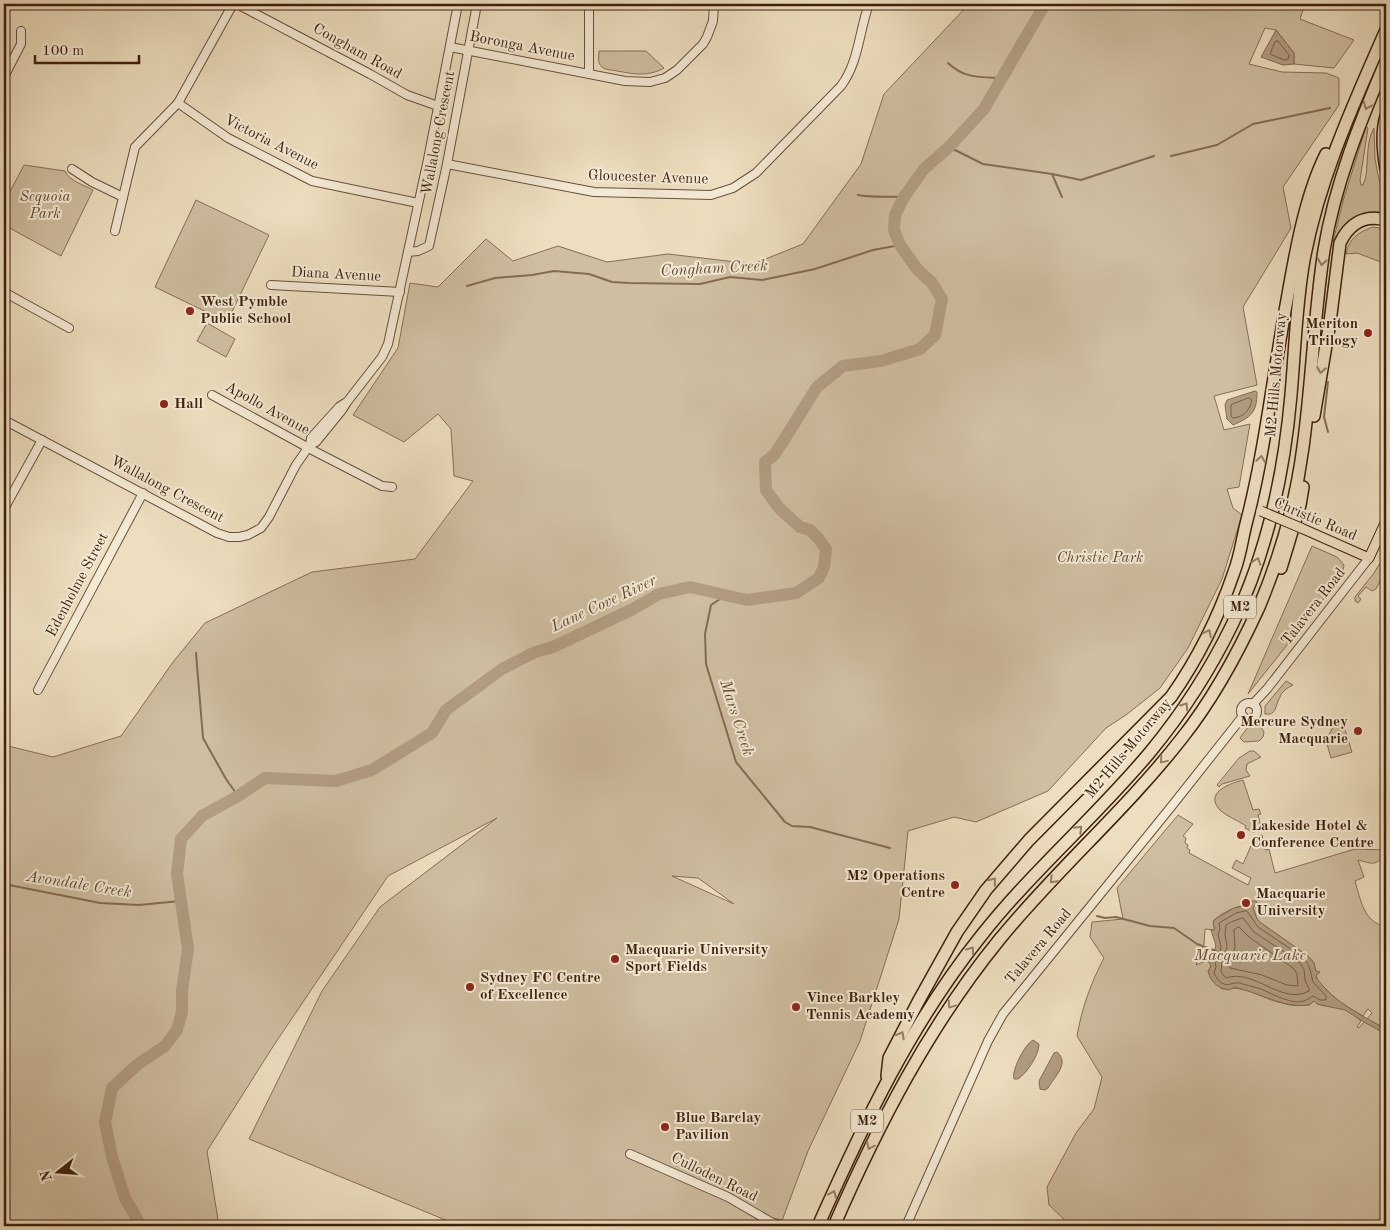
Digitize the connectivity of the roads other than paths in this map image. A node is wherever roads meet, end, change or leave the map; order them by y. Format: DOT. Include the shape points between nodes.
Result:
graph roads {
  1 [pos="233,4"];
  2 [pos="237,4"];
  3 [pos="458,4"];
  4 [pos="477,4"];
  5 [pos="589,4"];
  6 [pos="714,4"];
  7 [pos="869,4"];
  8 [pos="1386,30"];
  9 [pos="21,32"];
  10 [pos="450,47"];
  11 [pos="469,50"];
  12 [pos="1386,61"];
  13 [pos="589,74"];
  14 [pos="4,77"];
  15 [pos="178,103"];
  16 [pos="438,106"];
  17 [pos="1386,116"];
  18 [pos="1341,132"];
  19 [pos="447,164"];
  20 [pos="72,169"];
  21 [pos="1386,169"];
  22 [pos="123,197"];
  23 [pos="418,204"];
  24 [pos="1386,220"];
  25 [pos="115,230"];
  26 [pos="408,252"];
  27 [pos="271,285"];
  28 [pos="4,292"];
  29 [pos="400,292"];
  30 [pos="70,328"];
  31 [pos="212,395"];
  32 [pos="4,420"];
  33 [pos="42,440"];
  34 [pos="309,446"];
  35 [pos="392,487"];
  36 [pos="143,493"];
  37 [pos="4,509"];
  38 [pos="1256,509"];
  39 [pos="1386,521"];
  40 [pos="1369,558"];
  41 [pos="1239,647"];
  42 [pos="38,690"];
  43 [pos="886,1081"];
  44 [pos="630,1154"];
  45 [pos="785,1226"];
  46 [pos="818,1226"];
  47 [pos="834,1226"];
  48 [pos="906,1226"];
  1 -- 15 [label="street"];
  2 -- 16 [label="street, Congham Road" via="407,95"];
  3 -- 10 [label="street, Wallalong Crescent"];
  4 -- 11 [label="street, Wallalong Crescent"];
  5 -- 13 [label="street, Boronga Avenue"];
  6 -- 13 [label="street, Boronga Avenue" via="708,37 671,75 641,82"];
  7 -- 19 [label="street, Gloucester Avenue" via="852,66 841,86 756,173 734,188 711,195 594,192"];
  8 -- 18 [label="highway, M2 Hills Motorway / M2"];
  9 -- 14 [label="street" via="21,44"];
  10 -- 11 [label="street, Boronga Avenue"];
  10 -- 16 [label="street, Wallalong Crescent"];
  11 -- 13 [label="street, Boronga Avenue"];
  11 -- 19 [label="street, Wallalong Crescent"];
  12 -- 41 [label="highway, M2 Hills Motorway / M2, one-way" via="1361,119 1338,186 1325,245 1303,450 1289,515 1259,607"];
  15 -- 22 [label="street" via="135,147"];
  15 -- 23 [label="street, Victoria Avenue" via="228,138 312,181"];
  16 -- 23 [label="street, Wallalong Crescent"];
  17 -- 21 [label="highway" via="1383,146"];
  38 -- 18 [label="highway, M2, one-way" via="1258,476 1287,298 1305,215 1325,155"];
  43 -- 18 [label="highway, M2 Hills Motorway / M2, one-way" via="938,996 980,937 1129,776 1173,723 1233,623 1272,514 1285,447 1304,262 1321,192"];
  19 -- 26 [label="street, Wallalong Crescent" via="429,246"];
  20 -- 22 [label="street"];
  22 -- 25 [label="street"];
  23 -- 26 [label="street, Wallalong Crescent"];
  24 -- 41 [label="highway, M2, one-way" via="1378,217 1354,224 1345,232 1340,244 1300,504 1277,578 1262,612"];
  26 -- 29 [label="street, Wallalong Crescent"];
  27 -- 29 [label="street, Diana Avenue"];
  28 -- 30 [label="street"];
  29 -- 34 [label="street, Wallalong Crescent" via="386,350 342,410"];
  31 -- 34 [label="street, Apollo Avenue"];
  32 -- 33 [label="street, Wallalong Crescent"];
  33 -- 36 [label="street, Wallalong Crescent"];
  33 -- 37 [label="street"];
  34 -- 35 [label="street, Apollo Avenue" via="382,486"];
  34 -- 36 [label="street, Wallalong Crescent" via="265,523 248,535 223,535"];
  36 -- 42 [label="street, Edenholme Street"];
  38 -- 40 [label="main road, Christie Road, bridge"];
  43 -- 38 [label="highway, M2, one-way" via="889,1058 944,954 986,890 1029,840 1171,697 1186,676 1222,603"];
  39 -- 40 [label="main road, Talavera Road"];
  40 -- 48 [label="street, Talavera Road" via="1268,690 1253,704 1256,714 1250,718 1243,716 1003,1014"];
  41 -- 47 [label="highway, M2 Hills Motorway / M2, one-way" via="1204,709 1181,739 1000,938 957,996 884,1118"];
  46 -- 43 [label="highway, M2 Hills Motorway / M2, one-way"];
  44 -- 45 [label="street, Culloden Road"];
}
